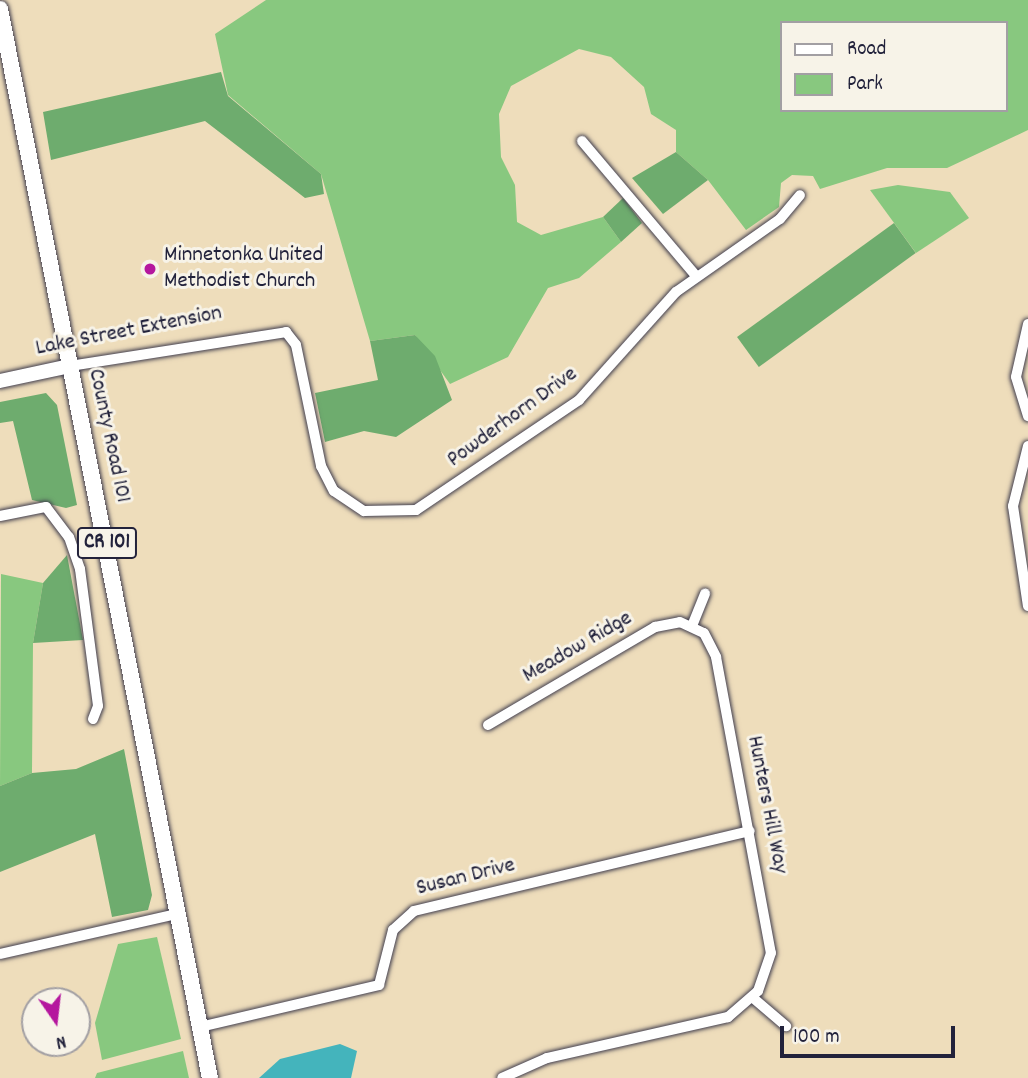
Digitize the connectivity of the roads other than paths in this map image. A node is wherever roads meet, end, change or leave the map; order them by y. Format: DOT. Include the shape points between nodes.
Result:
graph roads {
  1 [pos="0,9"];
  2 [pos="582,141"];
  3 [pos="800,195"];
  4 [pos="696,276"];
  5 [pos="1028,324"];
  6 [pos="70,366"];
  7 [pos="0,381"];
  8 [pos="1028,416"];
  9 [pos="1028,446"];
  10 [pos="431,502"];
  11 [pos="0,516"];
  12 [pos="705,594"];
  13 [pos="1028,606"];
  14 [pos="692,626"];
  15 [pos="93,719"];
  16 [pos="488,725"];
  17 [pos="750,831"];
  18 [pos="176,914"];
  19 [pos="0,954"];
  20 [pos="752,997"];
  21 [pos="786,1026"];
  22 [pos="200,1027"];
  23 [pos="210,1078"];
  24 [pos="502,1078"];
  1 -- 6 [label="main road, County Road 101 / CR 101"];
  2 -- 4 [label="street"];
  3 -- 4 [label="street, Powderhorn Drive" via="780,219"];
  4 -- 10 [label="street, Powderhorn Drive" via="652,315 579,400"];
  5 -- 8 [label="street" via="1016,377"];
  6 -- 7 [label="street, Lake Street Extension"];
  6 -- 10 [label="street, Lake Street Extension" via="228,336 286,332 296,345 321,466 334,491 356,507 381,513"];
  6 -- 18 [label="main road, County Road 101 / CR 101"];
  9 -- 13 [label="street" via="1013,496"];
  11 -- 15 [label="street" via="46,507 69,537 80,569 98,706"];
  12 -- 14 [label="street"];
  14 -- 16 [label="street, Meadow Ridge" via="654,627"];
  14 -- 17 [label="street, Hunters Hill Way" via="716,657"];
  17 -- 20 [label="street, Hunters Hill Way" via="771,953"];
  17 -- 22 [label="street, Susan Drive" via="414,911 393,930 379,985"];
  18 -- 19 [label="street"];
  18 -- 22 [label="main road, County Road 101 / CR 101"];
  20 -- 21 [label="street"];
  20 -- 24 [label="street" via="708,1024 547,1058"];
  22 -- 23 [label="main road, County Road 101 / CR 101"];
}
